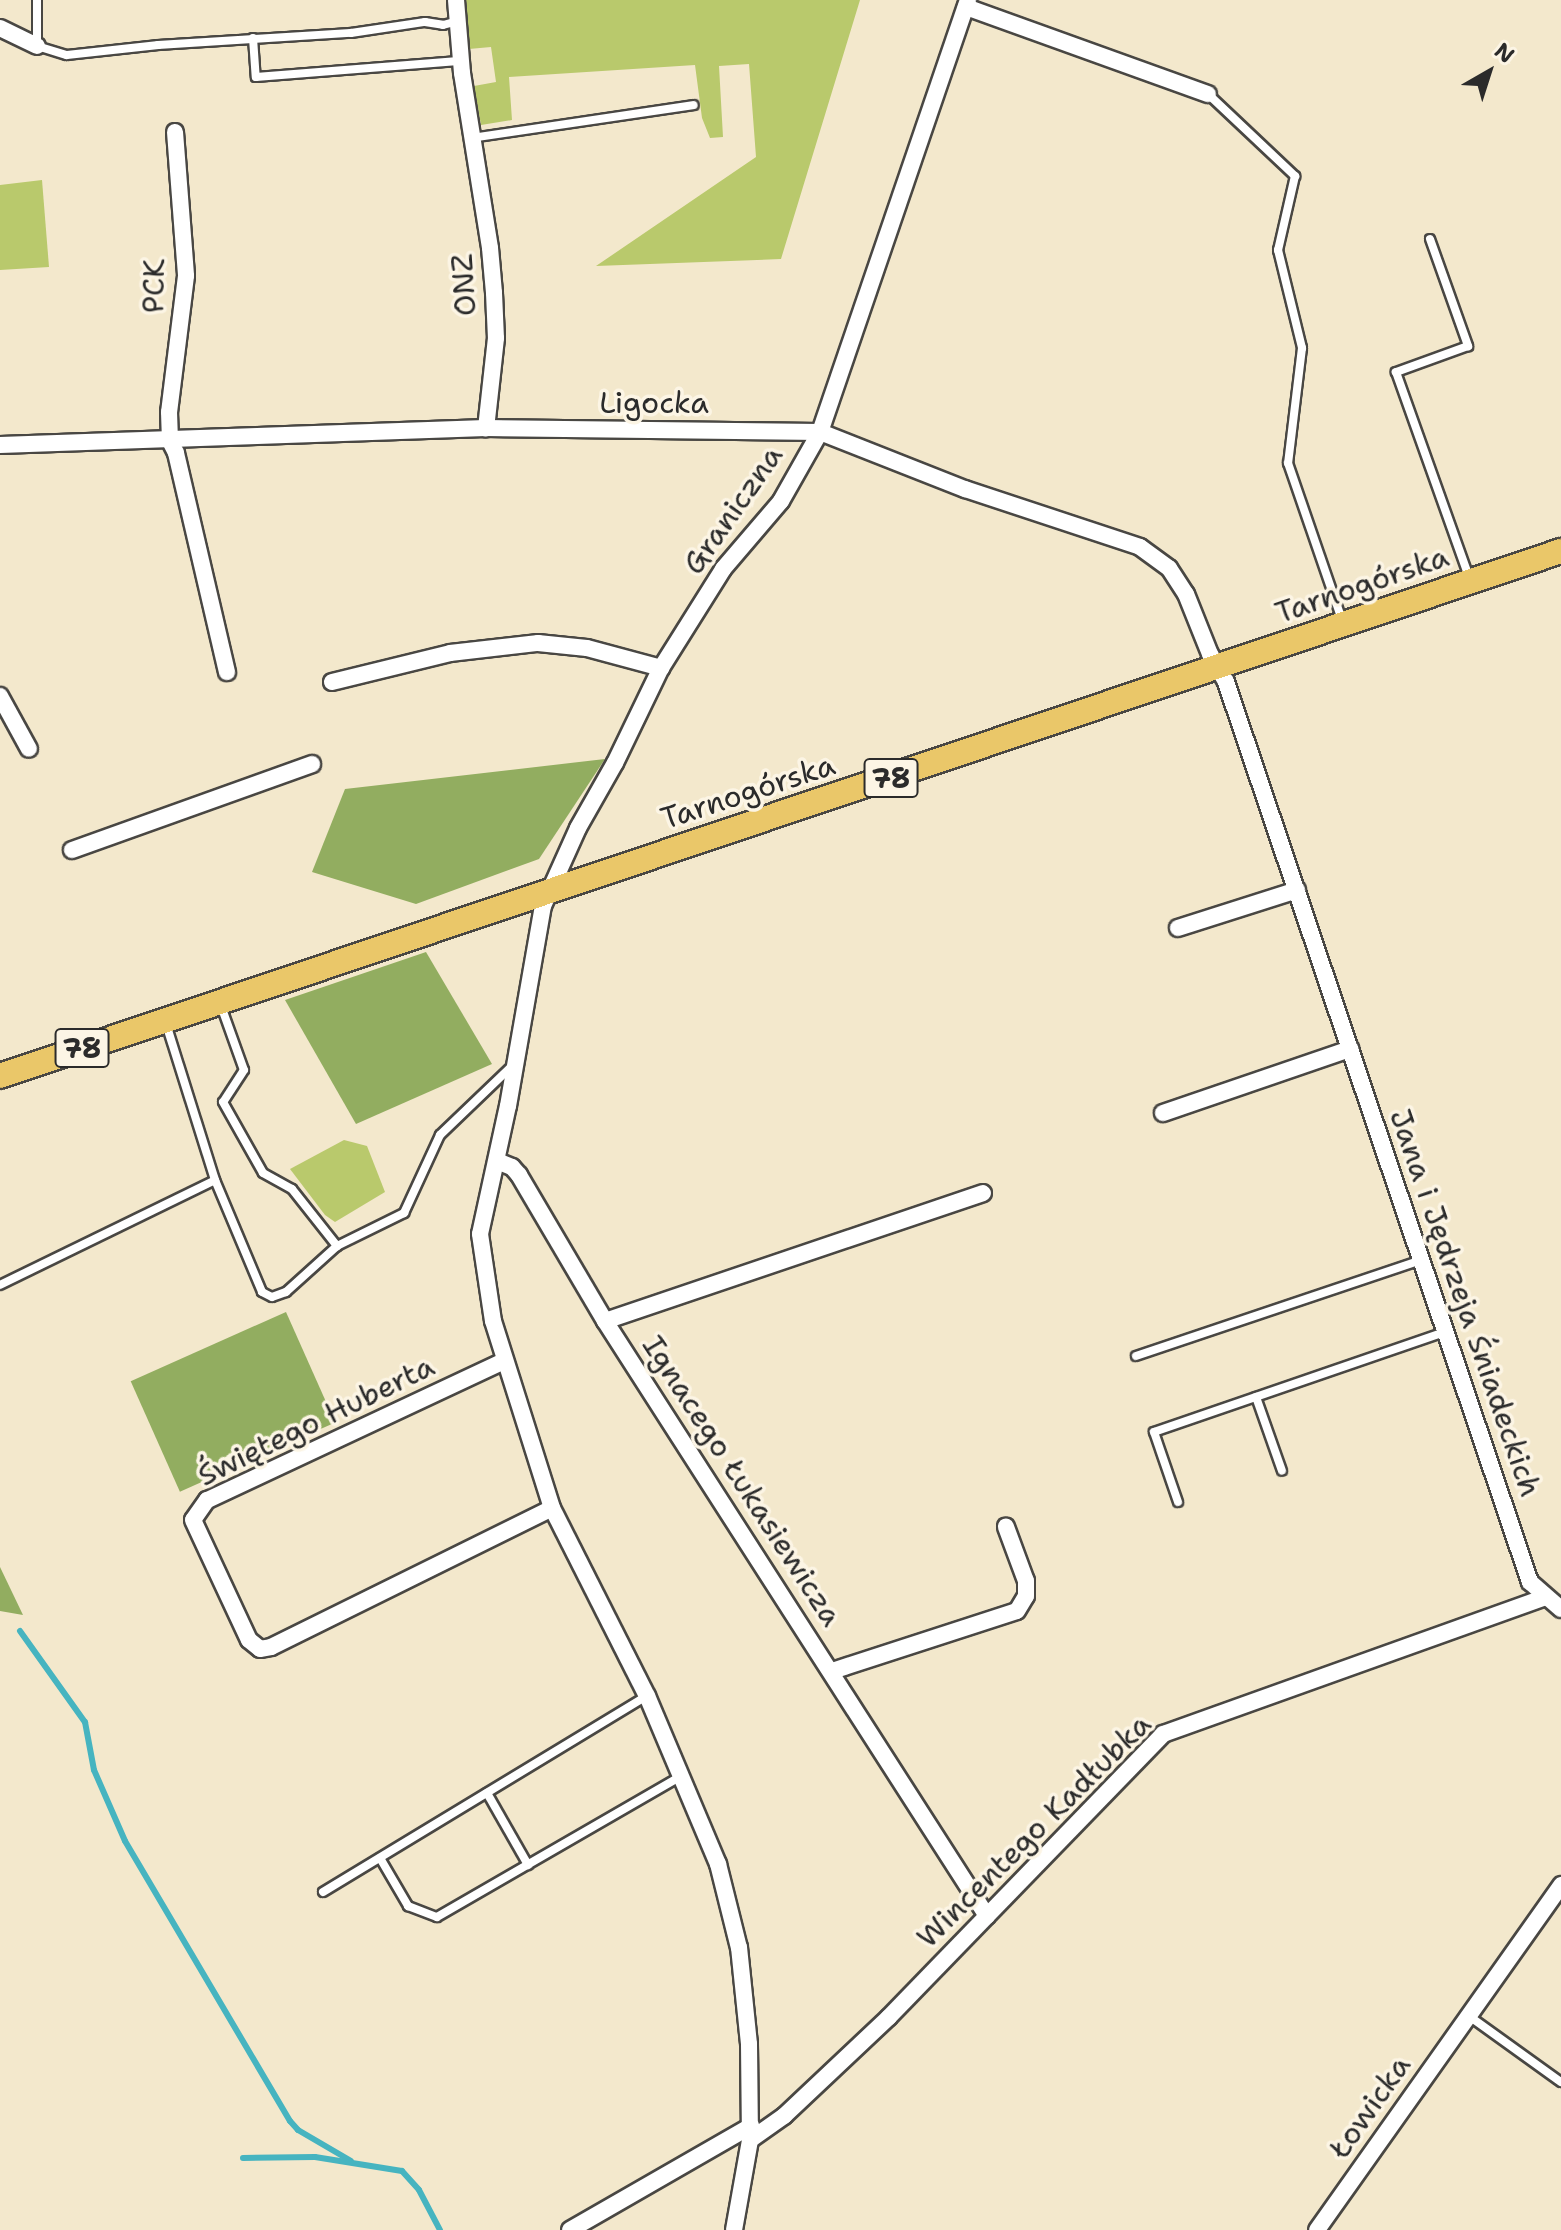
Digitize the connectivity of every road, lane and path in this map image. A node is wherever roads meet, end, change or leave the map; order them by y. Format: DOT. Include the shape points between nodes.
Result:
graph roads {
  1 [pos="37,0"];
  2 [pos="456,0"];
  3 [pos="967,3"];
  4 [pos="458,21"];
  5 [pos="0,28"];
  6 [pos="253,38"];
  7 [pos="37,46"];
  8 [pos="461,61"];
  9 [pos="1208,94"];
  10 [pos="694,105"];
  11 [pos="175,132"];
  12 [pos="471,138"];
  13 [pos="1430,239"];
  14 [pos="486,428"];
  15 [pos="820,432"];
  16 [pos="170,441"];
  17 [pos="0,445"];
  18 [pos="1561,551"];
  19 [pos="1471,582"];
  20 [pos="1344,625"];
  21 [pos="661,668"];
  22 [pos="1218,668"];
  23 [pos="227,672"];
  24 [pos="332,682"];
  25 [pos="0,696"];
  26 [pos="29,749"];
  27 [pos="312,764"];
  28 [pos="72,850"];
  29 [pos="1297,890"];
  30 [pos="552,891"];
  31 [pos="1178,928"];
  32 [pos="220,1002"];
  33 [pos="165,1020"];
  34 [pos="1350,1049"];
  35 [pos="517,1062"];
  36 [pos="0,1076"];
  37 [pos="1163,1113"];
  38 [pos="497,1161"];
  39 [pos="215,1180"];
  40 [pos="983,1193"];
  41 [pos="337,1246"];
  42 [pos="1421,1260"];
  43 [pos="0,1285"];
  44 [pos="605,1321"];
  45 [pos="1445,1332"];
  46 [pos="1136,1356"];
  47 [pos="504,1361"];
  48 [pos="1256,1397"];
  49 [pos="1282,1471"];
  50 [pos="1178,1502"];
  51 [pos="552,1508"];
  52 [pos="1006,1527"];
  53 [pos="1545,1597"];
  54 [pos="1561,1609"];
  55 [pos="832,1671"];
  56 [pos="647,1696"];
  57 [pos="683,1775"];
  58 [pos="487,1793"];
  59 [pos="380,1858"];
  60 [pos="528,1865"];
  61 [pos="1561,1885"];
  62 [pos="323,1892"];
  63 [pos="987,1916"];
  64 [pos="1469,2016"];
  65 [pos="1561,2082"];
  66 [pos="750,2133"];
  67 [pos="570,2230"];
  68 [pos="734,2230"];
  69 [pos="1317,2230"];
  1 -- 7 [label="lane"];
  2 -- 4 [label="street, ONZ"];
  3 -- 9 [label="street, Graniczna"];
  3 -- 15 [label="street, Graniczna"];
  4 -- 6 [label="lane"];
  4 -- 8 [label="street, ONZ"];
  5 -- 7 [label="street"];
  6 -- 7 [label="lane" via="67,55"];
  6 -- 8 [label="lane" via="256,77"];
  8 -- 12 [label="street, ONZ"];
  9 -- 20 [label="lane" via="1295,176 1278,250 1302,348 1288,463"];
  10 -- 12 [label="lane"];
  11 -- 16 [label="street, PCK" via="186,276"];
  12 -- 14 [label="street, ONZ" via="494,293 496,338"];
  13 -- 19 [label="lane" via="1468,346 1396,372"];
  14 -- 15 [label="street, Ligocka"];
  14 -- 16 [label="street, Ligocka"];
  15 -- 21 [label="street, Graniczna" via="781,501 723,569"];
  15 -- 22 [label="street, Ligocka" via="965,489 1140,547 1169,568 1186,594"];
  16 -- 17 [label="street, Ligocka"];
  16 -- 23 [label="street, PCK"];
  18 -- 19 [label="main road, Tarnogórska / 78"];
  19 -- 20 [label="main road, Tarnogórska / 78"];
  20 -- 22 [label="main road, Tarnogórska / 78"];
  21 -- 24 [label="street" via="587,648 538,643 450,653"];
  21 -- 30 [label="street, Graniczna" via="578,828"];
  22 -- 29 [label="street, Jana i Jędrzeja Śniadeckich"];
  22 -- 30 [label="main road, Tarnogórska / 78"];
  25 -- 26 [label="street"];
  27 -- 28 [label="street"];
  29 -- 31 [label="street"];
  29 -- 34 [label="street, Jana i Jędrzeja Śniadeckich"];
  30 -- 32 [label="main road, Tarnogórska / 78"];
  30 -- 35 [label="street" via="537,935"];
  32 -- 33 [label="main road, Tarnogórska / 78"];
  32 -- 41 [label="lane" via="244,1070 223,1102 263,1173 292,1189"];
  33 -- 36 [label="main road, Tarnogórska / 78"];
  33 -- 39 [label="lane"];
  34 -- 37 [label="street"];
  34 -- 42 [label="street, Jana i Jędrzeja Śniadeckich"];
  35 -- 38 [label="street"];
  35 -- 41 [label="lane" via="440,1135 404,1213"];
  38 -- 44 [label="street, Ignacego Łukasiewicza" via="519,1175"];
  38 -- 47 [label="street" via="480,1234"];
  39 -- 41 [label="lane" via="262,1292 272,1297 286,1292"];
  39 -- 43 [label="lane"];
  40 -- 44 [label="street, Ignacego Łukasiewicza"];
  42 -- 45 [label="street, Jana i Jędrzeja Śniadeckich"];
  42 -- 46 [label="lane"];
  44 -- 55 [label="street, Ignacego Łukasiewicza"];
  45 -- 48 [label="lane"];
  45 -- 53 [label="street, Jana i Jędrzeja Śniadeckich" via="1530,1582"];
  47 -- 51 [label="street"];
  47 -- 51 [label="street, Świętego Huberta" via="207,1500 193,1520 249,1640 260,1649"];
  48 -- 49 [label="lane"];
  48 -- 50 [label="lane" via="1154,1432"];
  51 -- 56 [label="street"];
  52 -- 55 [label="street, Ignacego Łukasiewicza" via="1026,1581 1026,1596 1017,1611"];
  53 -- 54 [label="street, Jana i Jędrzeja Śniadeckich"];
  53 -- 63 [label="street, Wincentego Kadłubka" via="1163,1734"];
  55 -- 63 [label="street, Ignacego Łukasiewicza"];
  56 -- 57 [label="street"];
  56 -- 58 [label="lane"];
  57 -- 60 [label="lane"];
  57 -- 66 [label="street" via="718,1864 739,1948 749,2044"];
  58 -- 59 [label="lane"];
  58 -- 60 [label="lane"];
  59 -- 60 [label="lane" via="408,1906 437,1917"];
  59 -- 62 [label="lane"];
  61 -- 64 [label="street, Łowicka"];
  63 -- 66 [label="street, Wincentego Kadłubka" via="796,2105"];
  64 -- 65 [label="lane"];
  64 -- 69 [label="street, Łowicka"];
  66 -- 67 [label="street"];
  66 -- 68 [label="street"];
}
